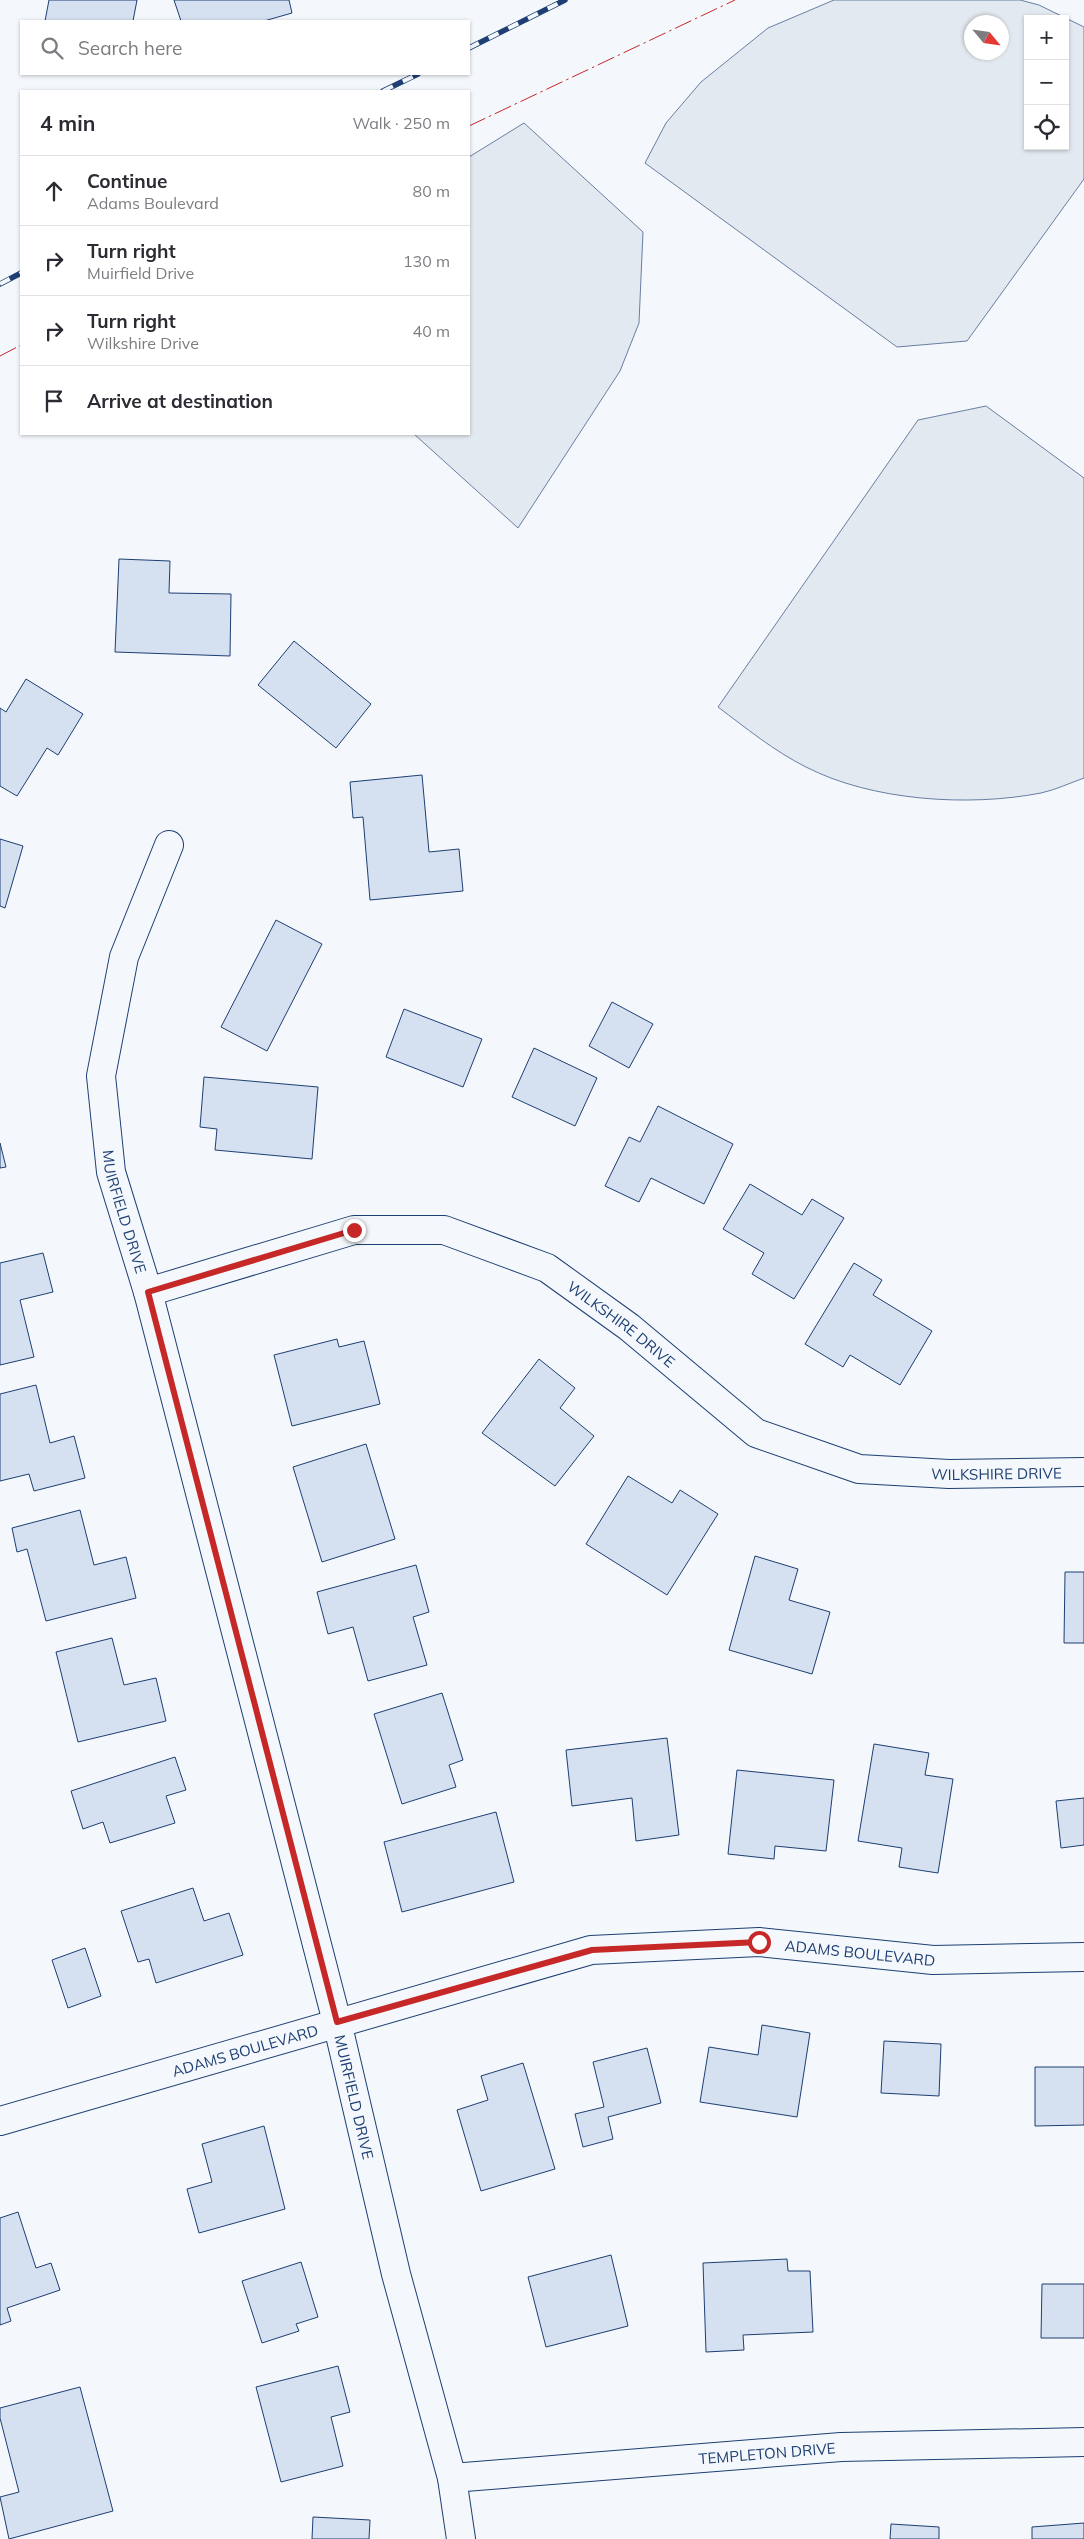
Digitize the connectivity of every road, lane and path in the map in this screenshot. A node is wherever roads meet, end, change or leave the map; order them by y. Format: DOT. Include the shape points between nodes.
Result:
graph roads {
  1 [pos="169,845"];
  2 [pos="148,1292"];
  3 [pos="1084,1472"];
  4 [pos="1084,1957"];
  5 [pos="337,2022"];
  6 [pos="0,2121"];
  7 [pos="1084,2442"];
  8 [pos="452,2478"];
  9 [pos="461,2539"];
  1 -- 2 [label="street, MUIRFIELD DRIVE" via="124,957 101,1076 111,1172"];
  2 -- 3 [label="street, WILKSHIRE DRIVE" via="354,1230 444,1230 547,1268 629,1327 756,1433 859,1469 949,1474"];
  2 -- 5 [label="street, MUIRFIELD DRIVE"];
  4 -- 5 [label="street, ADAMS BOULEVARD" via="933,1960 759,1942 592,1950"];
  5 -- 6 [label="street, ADAMS BOULEVARD"];
  5 -- 8 [label="street, MUIRFIELD DRIVE" via="396,2274"];
  7 -- 8 [label="street, TEMPLETON DRIVE" via="841,2447"];
  8 -- 9 [label="street, MUIRFIELD DRIVE"];
}
